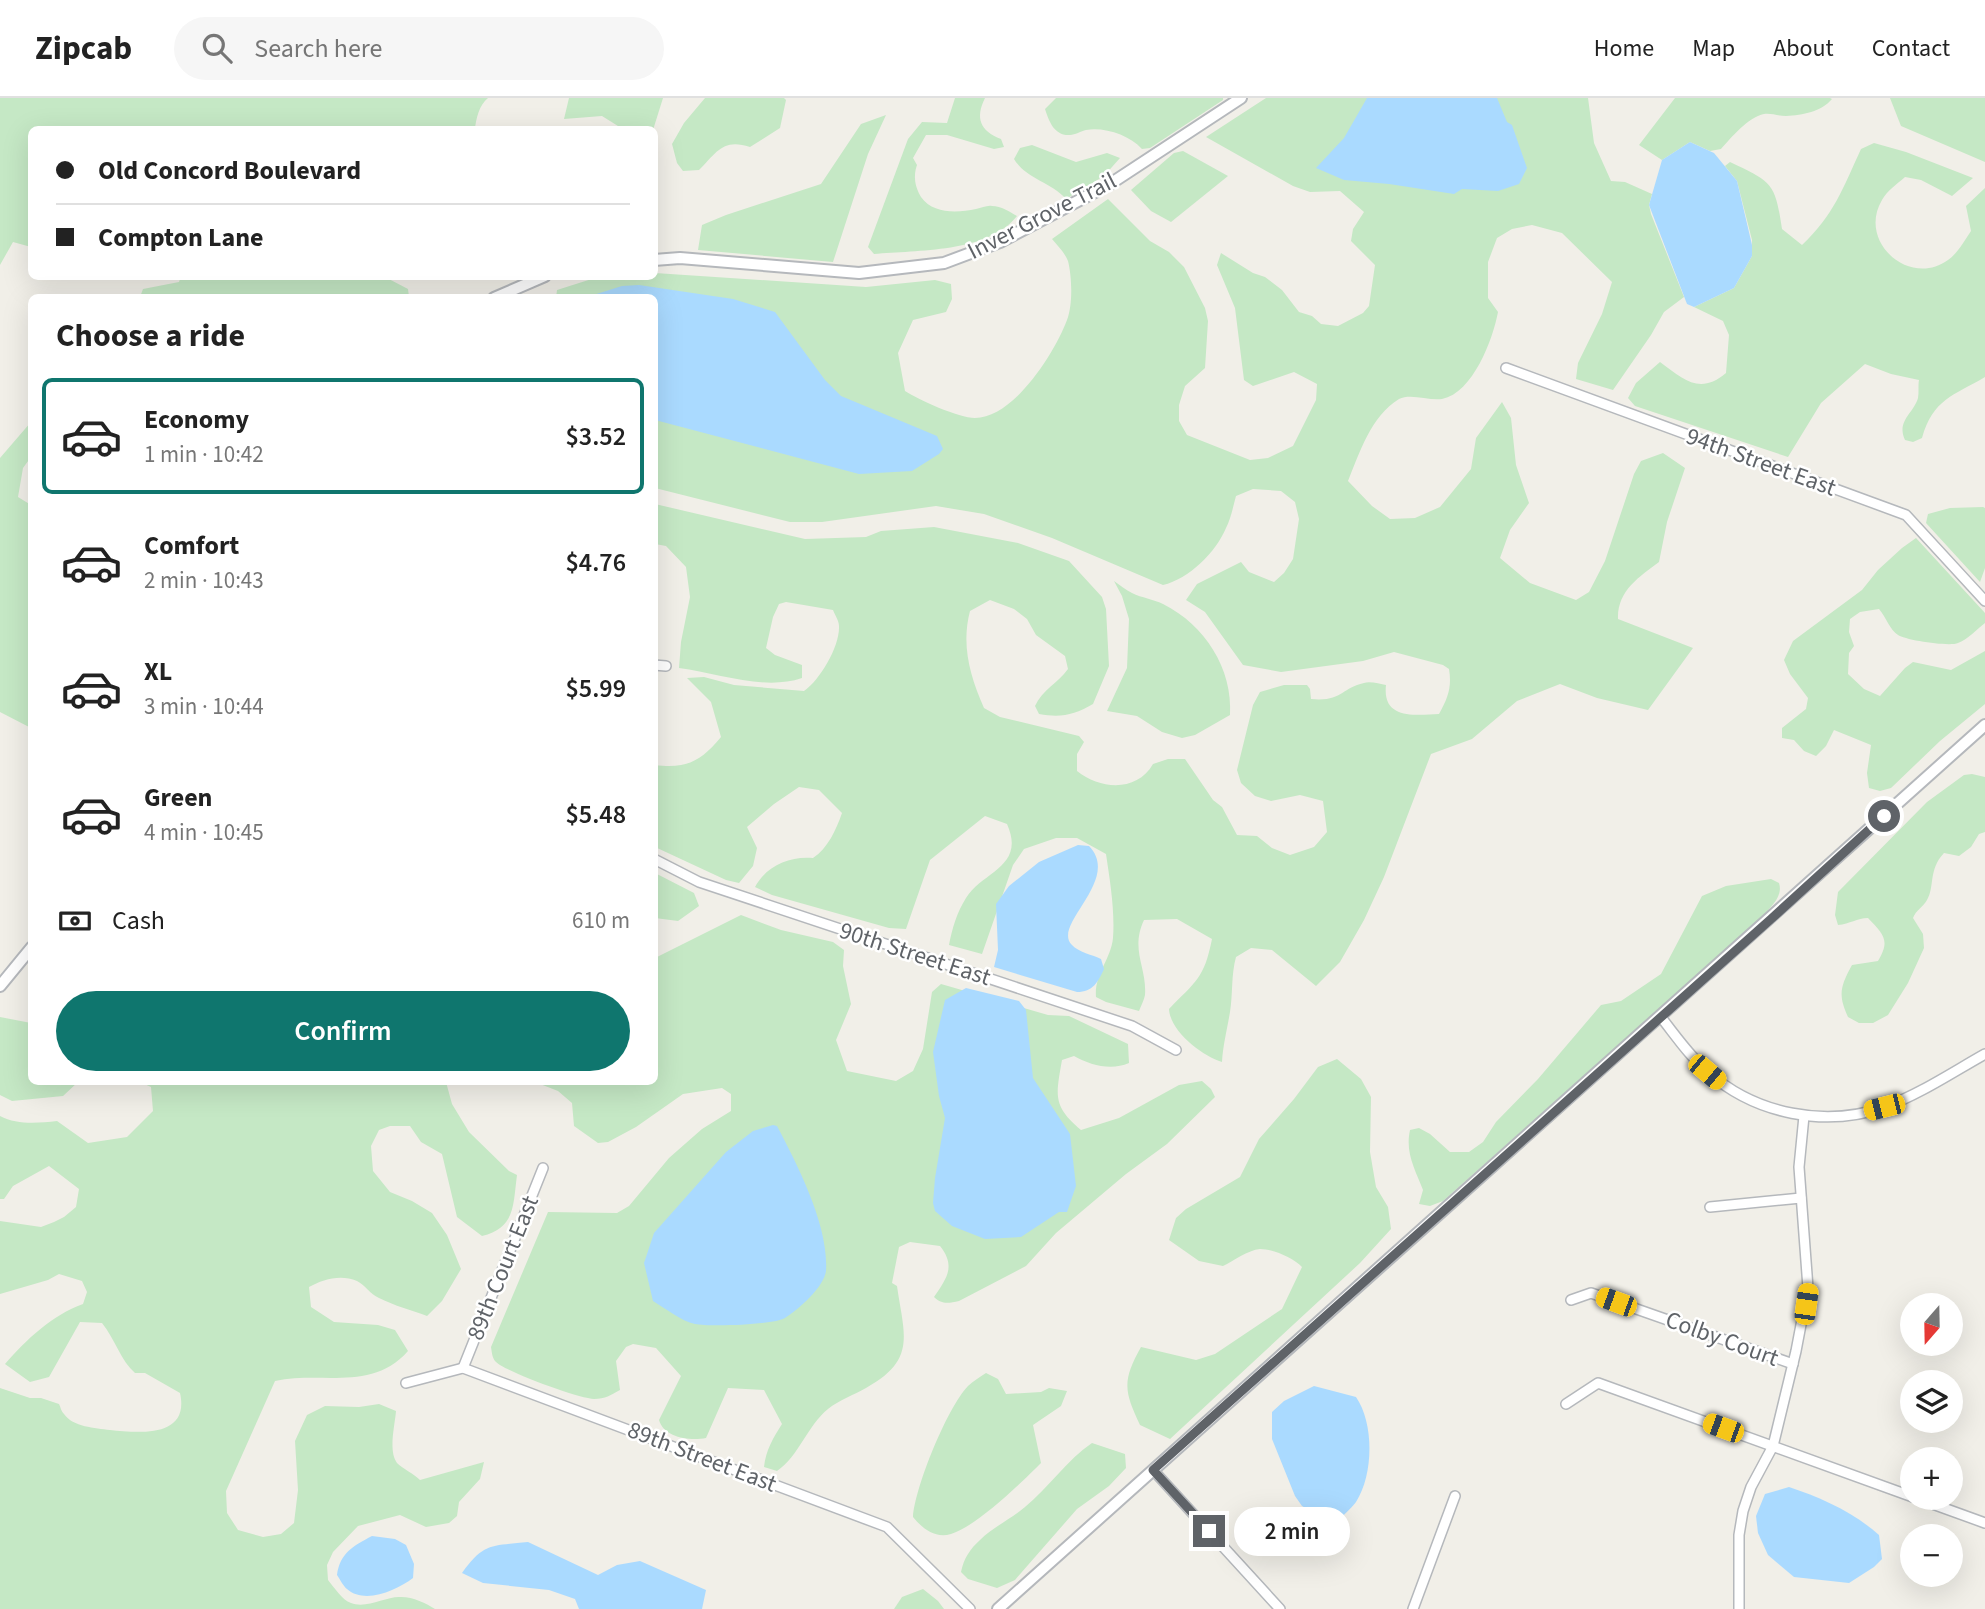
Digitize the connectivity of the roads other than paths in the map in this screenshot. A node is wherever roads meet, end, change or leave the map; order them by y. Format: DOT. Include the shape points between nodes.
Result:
graph roads {
  1 [pos="1241,98"];
  2 [pos="658,260"];
  3 [pos="536,280"];
  4 [pos="503,294"];
  5 [pos="1506,368"];
  6 [pos="1985,601"];
  7 [pos="658,665"];
  8 [pos="666,666"];
  9 [pos="1985,725"];
  10 [pos="658,861"];
  11 [pos="28,952"];
  12 [pos="0,986"];
  13 [pos="1660,1016"];
  14 [pos="1176,1050"];
  15 [pos="1985,1054"];
  16 [pos="1804,1116"];
  17 [pos="543,1168"];
  18 [pos="1801,1198"];
  19 [pos="1710,1207"];
  20 [pos="1571,1300"];
  21 [pos="1793,1364"];
  22 [pos="463,1368"];
  23 [pos="406,1384"];
  24 [pos="1566,1404"];
  25 [pos="1773,1446"];
  26 [pos="1153,1470"];
  27 [pos="1900,1492"];
  28 [pos="1455,1496"];
  29 [pos="1950,1510"];
  30 [pos="1985,1523"];
  31 [pos="970,1609"];
  32 [pos="998,1609"];
  33 [pos="1280,1609"];
  34 [pos="1413,1609"];
  35 [pos="1739,1609"];
  1 -- 2 [label="street, Inver Grove Trail" via="1110,184 1000,242 944,263 859,272"];
  3 -- 4 [label="street"];
  5 -- 6 [label="street, 94th Street East" via="1906,515"];
  7 -- 8 [label="street"];
  9 -- 13 [label="street"];
  10 -- 14 [label="street, 90th Street East" via="699,882 1132,1026"];
  11 -- 12 [label="street"];
  13 -- 16 [label="street" via="1721,1083 1770,1109"];
  13 -- 26 [label="street"];
  15 -- 16 [label="street" via="1884,1107 1832,1117"];
  16 -- 18 [label="street"];
  17 -- 22 [label="street, 89th Court East"];
  18 -- 19 [label="street"];
  18 -- 21 [label="street" via="1808,1288"];
  20 -- 21 [label="street, Colby Court" via="1591,1293"];
  21 -- 25 [label="street"];
  22 -- 23 [label="street"];
  22 -- 31 [label="street, 89th Street East" via="887,1527"];
  24 -- 25 [label="street" via="1598,1383"];
  25 -- 27 [label="street"];
  25 -- 35 [label="street" via="1743,1511"];
  26 -- 32 [label="street"];
  26 -- 33 [label="street"];
  28 -- 34 [label="street"];
  29 -- 30 [label="street"];
}
